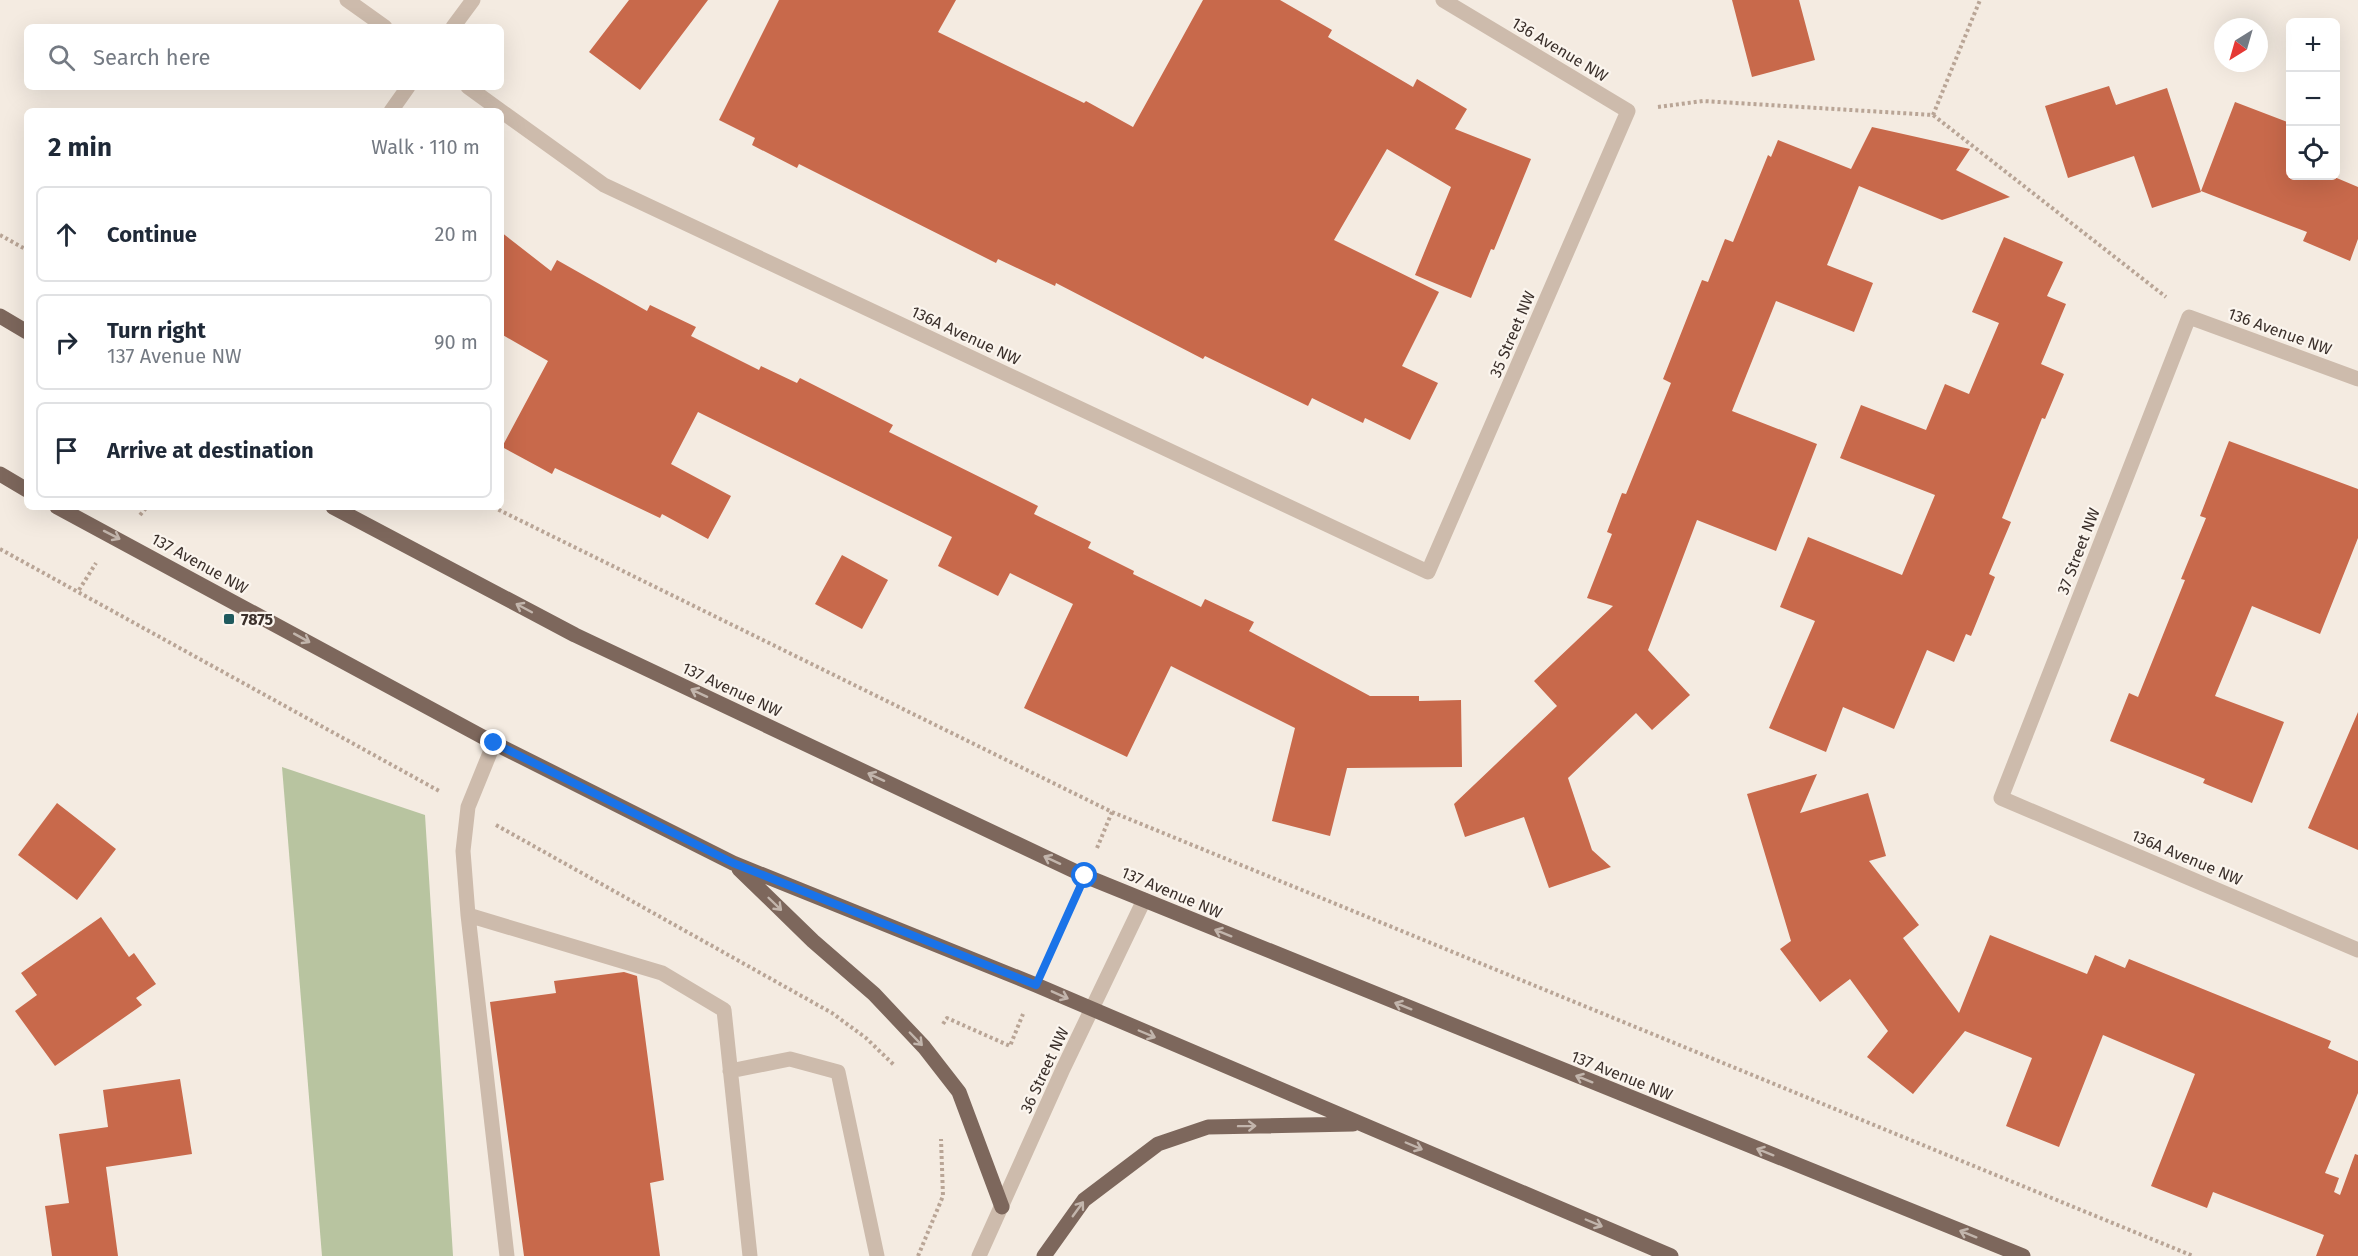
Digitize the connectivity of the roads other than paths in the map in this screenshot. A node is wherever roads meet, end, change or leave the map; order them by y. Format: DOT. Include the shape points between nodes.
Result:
graph roads {
  1 [pos="347,0"];
  2 [pos="473,0"];
  3 [pos="1443,0"];
  4 [pos="381,24"];
  5 [pos="455,24"];
  6 [pos="406,90"];
  7 [pos="472,90"];
  8 [pos="393,108"];
  9 [pos="497,108"];
  10 [pos="1628,111"];
  11 [pos="504,113"];
  12 [pos="0,316"];
  13 [pos="2189,317"];
  14 [pos="24,330"];
  15 [pos="2358,379"];
  16 [pos="0,474"];
  17 [pos="24,488"];
  18 [pos="64,510"];
  19 [pos="339,510"];
  20 [pos="1428,572"];
  21 [pos="494,743"];
  22 [pos="2001,798"];
  23 [pos="733,863"];
  24 [pos="1144,900"];
  25 [pos="468,915"];
  26 [pos="2358,950"];
  27 [pos="1093,1010"];
  28 [pos="730,1071"];
  29 [pos="1360,1124"];
  30 [pos="1002,1207"];
  31 [pos="507,1256"];
  32 [pos="750,1256"];
  33 [pos="878,1256"];
  34 [pos="979,1256"];
  35 [pos="1044,1256"];
  36 [pos="1671,1256"];
  37 [pos="2023,1256"];
  1 -- 4 [label="street"];
  2 -- 5 [label="street"];
  3 -- 10 [label="street, 136 Avenue NW"];
  6 -- 8 [label="street"];
  7 -- 9 [label="street, 136A Avenue NW"];
  10 -- 20 [label="street, 35 Street NW"];
  11 -- 20 [label="street, 136A Avenue NW" via="604,185"];
  12 -- 14 [label="main road"];
  13 -- 15 [label="street, 136 Avenue NW"];
  13 -- 22 [label="street, 37 Street NW"];
  16 -- 17 [label="main road"];
  18 -- 21 [label="main road, 137 Avenue NW, one-way"];
  24 -- 19 [label="main road, 137 Avenue NW, one-way" via="1085,876 575,635"];
  21 -- 23 [label="main road, 137 Avenue NW"];
  21 -- 25 [label="street" via="468,807 463,850"];
  22 -- 26 [label="street, 136A Avenue NW"];
  23 -- 27 [label="main road, 137 Avenue NW, one-way"];
  23 -- 30 [label="main road, one-way" via="874,994 924,1047 959,1092"];
  24 -- 27 [label="street, 36 Street NW"];
  37 -- 24 [label="main road, 137 Avenue NW, one-way"];
  25 -- 28 [label="street" via="662,973 724,1010"];
  25 -- 31 [label="street"];
  27 -- 29 [label="main road, 137 Avenue NW, one-way"];
  27 -- 30 [label="street, 36 Street NW"];
  28 -- 32 [label="street"];
  28 -- 33 [label="street" via="790,1059 838,1072"];
  35 -- 29 [label="main road, one-way" via="1084,1200 1158,1144 1208,1127"];
  29 -- 36 [label="main road, 137 Avenue NW, one-way"];
  30 -- 34 [label="street, 36 Street NW"];
}
